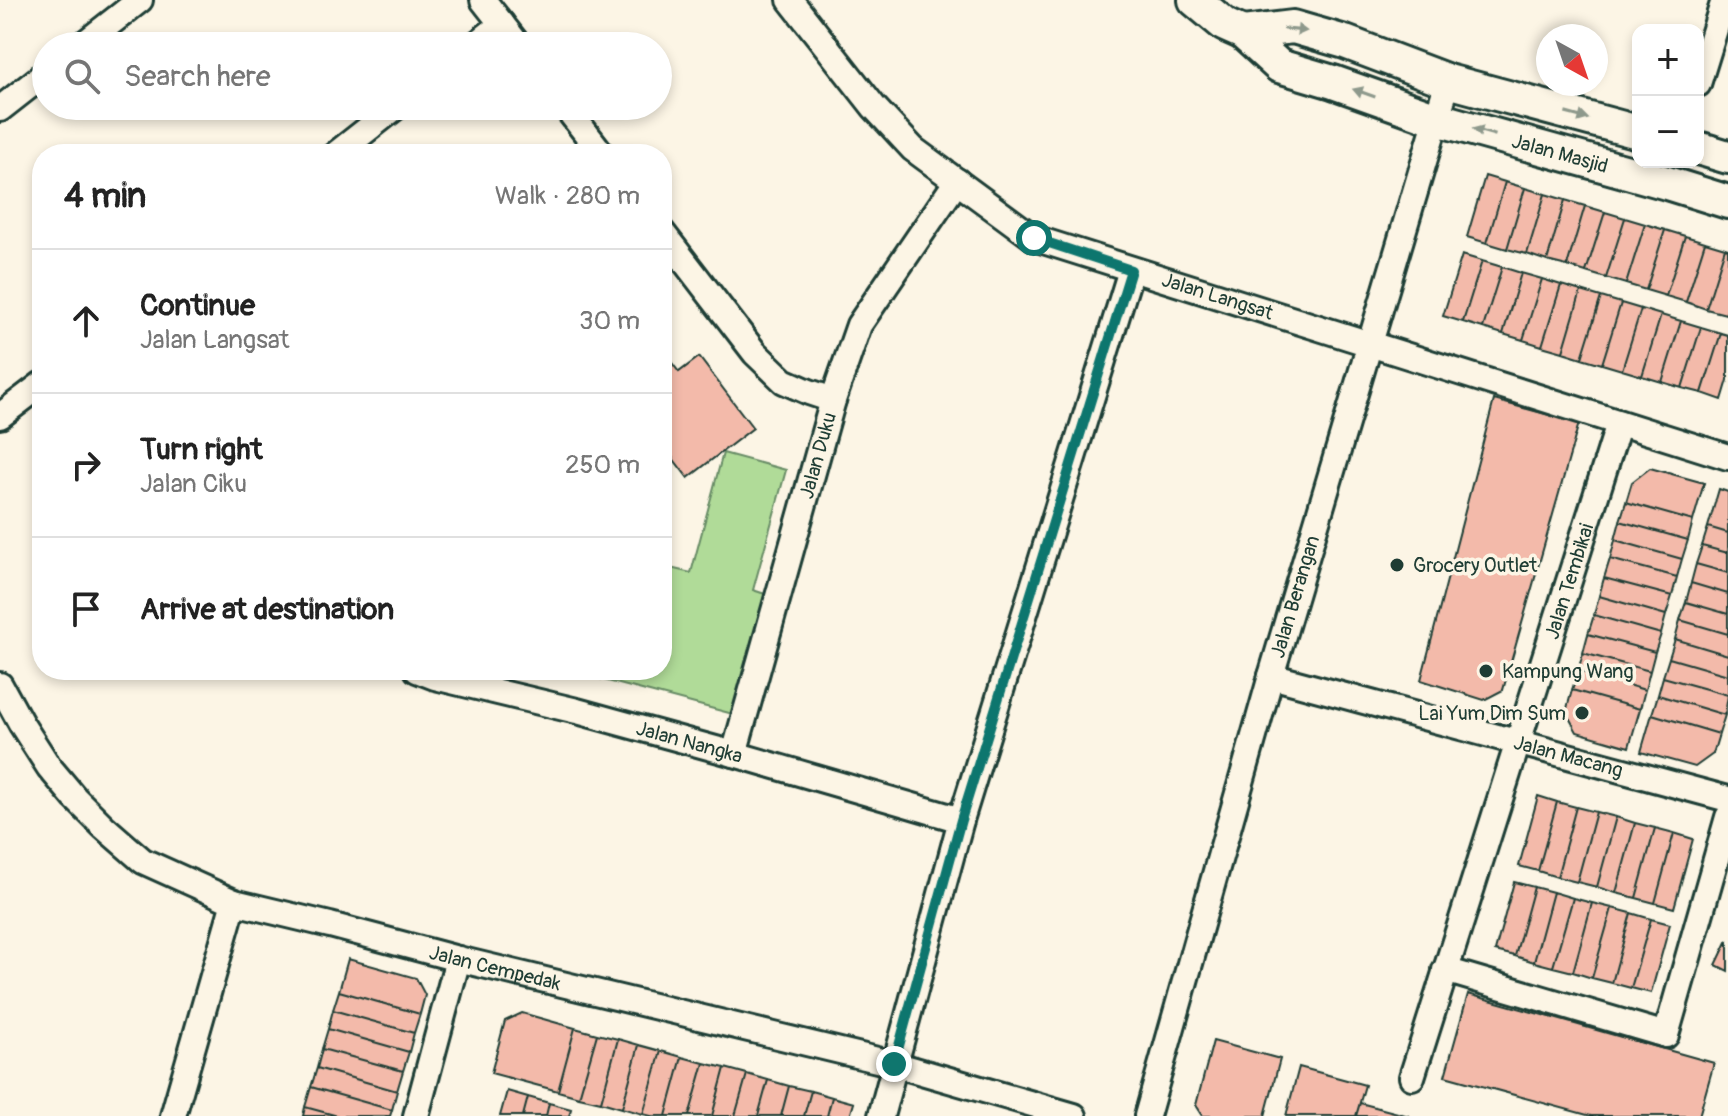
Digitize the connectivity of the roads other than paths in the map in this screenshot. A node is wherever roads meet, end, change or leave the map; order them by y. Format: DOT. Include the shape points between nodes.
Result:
graph roads {
  1 [pos="140,0"];
  2 [pos="483,0"];
  3 [pos="790,0"];
  4 [pos="1195,0"];
  5 [pos="1724,0"];
  6 [pos="502,24"];
  7 [pos="99,32"];
  8 [pos="492,32"];
  9 [pos="508,32"];
  10 [pos="1243,33"];
  11 [pos="1704,65"];
  12 [pos="1448,81"];
  13 [pos="32,84"];
  14 [pos="0,109"];
  15 [pos="1437,119"];
  16 [pos="379,120"];
  17 [pos="576,120"];
  18 [pos="1632,130"];
  19 [pos="349,144"];
  20 [pos="594,144"];
  21 [pos="1704,150"];
  22 [pos="1728,157"];
  23 [pos="1670,172"];
  24 [pos="957,181"];
  25 [pos="1728,202"];
  26 [pos="672,245"];
  27 [pos="1131,270"];
  28 [pos="1369,344"];
  29 [pos="32,392"];
  30 [pos="833,400"];
  31 [pos="0,416"];
  32 [pos="1619,423"];
  33 [pos="1728,457"];
  34 [pos="1271,676"];
  35 [pos="448,680"];
  36 [pos="0,685"];
  37 [pos="1517,742"];
  38 [pos="734,754"];
  39 [pos="1728,799"];
  40 [pos="1728,817"];
  41 [pos="961,820"];
  42 [pos="234,902"];
  43 [pos="458,959"];
  44 [pos="1445,970"];
  45 [pos="894,1064"];
  46 [pos="1412,1077"];
  47 [pos="173,1116"];
  48 [pos="416,1116"];
  49 [pos="881,1116"];
  50 [pos="1074,1116"];
  51 [pos="1147,1116"];
  1 -- 7 [label="street"];
  2 -- 6 [label="street"];
  3 -- 24 [label="street, Jalan Langsat" via="874,107 913,149"];
  4 -- 10 [label="main road, Jalan Masjid"];
  5 -- 11 [label="street"];
  6 -- 8 [label="street"];
  6 -- 9 [label="street"];
  10 -- 12 [label="main road, Jalan Masjid, one-way" via="1293,27"];
  15 -- 10 [label="main road, Jalan Masjid, one-way" via="1279,66"];
  12 -- 15 [label="street, Jalan Berangan"];
  12 -- 18 [label="main road, Jalan Masjid, one-way"];
  13 -- 14 [label="street"];
  23 -- 15 [label="main road, Jalan Masjid, one-way"];
  15 -- 28 [label="street, Jalan Berangan"];
  16 -- 19 [label="street"];
  17 -- 20 [label="street"];
  21 -- 22 [label="main road"];
  23 -- 25 [label="main road, Jalan Masjid"];
  24 -- 27 [label="street, Jalan Langsat" via="1034,238"];
  24 -- 30 [label="street, Jalan Duku" via="859,325"];
  26 -- 30 [label="street" via="755,353 784,381"];
  27 -- 28 [label="street, Jalan Langsat"];
  27 -- 41 [label="street"];
  28 -- 32 [label="street, Jalan Langsat"];
  28 -- 34 [label="street, Jalan Berangan"];
  29 -- 31 [label="street"];
  30 -- 38 [label="street, Jalan Duku"];
  32 -- 33 [label="street, Jalan Langsat"];
  32 -- 37 [label="street, Jalan Tembikai"];
  34 -- 37 [label="street, Jalan Macang"];
  34 -- 51 [label="street, Jalan Berangan"];
  35 -- 38 [label="street, Jalan Nangka"];
  36 -- 42 [label="street, Jalan Cempedak" via="49,767 104,827 143,861"];
  37 -- 39 [label="street, Jalan Macang"];
  37 -- 44 [label="street, Jalan Tembikai"];
  38 -- 41 [label="street, Jalan Nangka"];
  40 -- 44 [label="street" via="1666,1035"];
  41 -- 45 [label="street"];
  42 -- 43 [label="street, Jalan Cempedak"];
  42 -- 47 [label="street"];
  43 -- 45 [label="street, Jalan Cempedak"];
  43 -- 48 [label="street"];
  44 -- 46 [label="street, Jalan Tembikai"];
  45 -- 49 [label="street"];
  45 -- 50 [label="street, Jalan Cempedak"];
}
